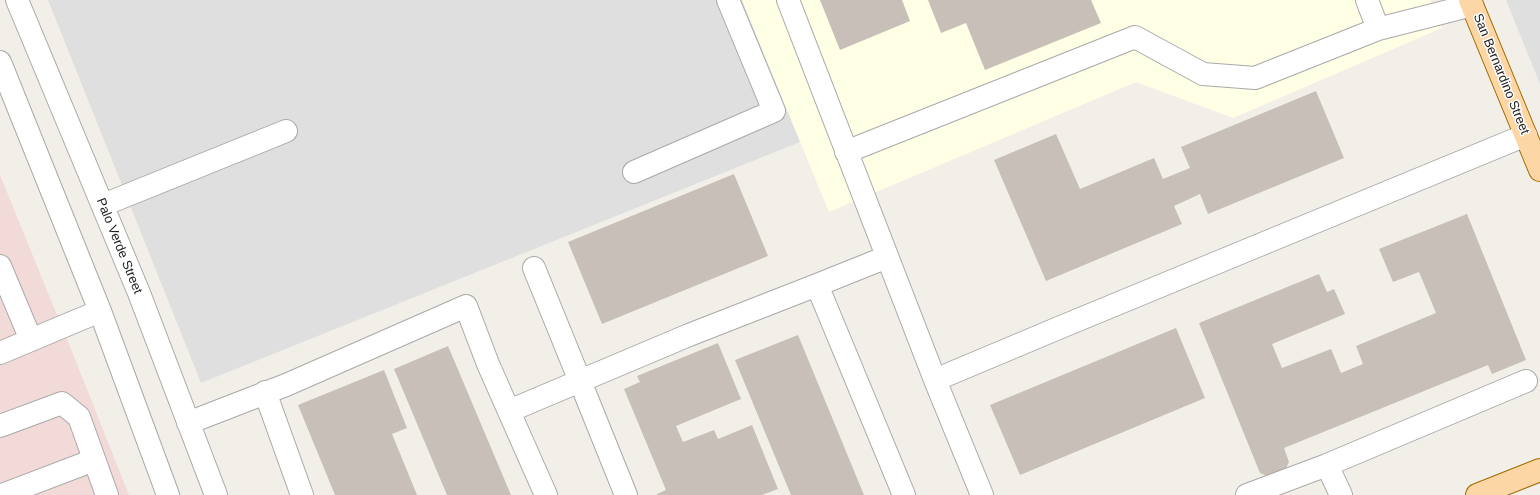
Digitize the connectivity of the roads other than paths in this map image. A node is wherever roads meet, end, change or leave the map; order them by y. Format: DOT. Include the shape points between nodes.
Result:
graph roads {
  1 [pos="17,0"];
  2 [pos="728,0"];
  3 [pos="788,0"];
  4 [pos="1367,0"];
  5 [pos="1471,3"];
  6 [pos="1378,29"];
  7 [pos="0,62"];
  8 [pos="286,131"];
  9 [pos="1526,135"];
  10 [pos="846,152"];
  11 [pos="1540,170"];
  12 [pos="634,172"];
  13 [pos="103,205"];
  14 [pos="887,257"];
  15 [pos="534,268"];
  16 [pos="2,275"];
  17 [pos="817,285"];
  18 [pos="100,311"];
  19 [pos="31,340"];
  20 [pos="0,353"];
  21 [pos="935,380"];
  22 [pos="580,381"];
  23 [pos="1526,381"];
  24 [pos="265,392"];
  25 [pos="509,411"];
  26 [pos="188,423"];
  27 [pos="0,426"];
  28 [pos="94,460"];
  29 [pos="1327,465"];
  30 [pos="1540,470"];
  31 [pos="1482,494"];
  32 [pos="2,495"];
  33 [pos="107,495"];
  34 [pos="168,495"];
  35 [pos="216,495"];
  36 [pos="302,495"];
  37 [pos="546,495"];
  38 [pos="626,495"];
  39 [pos="904,495"];
  40 [pos="982,495"];
  41 [pos="1247,495"];
  42 [pos="1341,495"];
  1 -- 13 [label="street, Palo Verde Street"];
  2 -- 12 [label="street" via="774,111"];
  3 -- 10 [label="street"];
  4 -- 6 [label="street"];
  5 -- 6 [label="street"];
  5 -- 9 [label="main road, San Bernardino Street"];
  6 -- 10 [label="street" via="1255,78 1203,74 1135,37"];
  7 -- 18 [label="street"];
  8 -- 13 [label="street"];
  9 -- 11 [label="main road, San Bernardino Street"];
  9 -- 21 [label="street"];
  10 -- 14 [label="street"];
  13 -- 26 [label="street, Palo Verde Street"];
  14 -- 17 [label="street"];
  14 -- 21 [label="street"];
  15 -- 22 [label="street"];
  16 -- 19 [label="street"];
  17 -- 22 [label="street"];
  17 -- 39 [label="street"];
  18 -- 19 [label="street"];
  18 -- 34 [label="street"];
  19 -- 20 [label="street"];
  21 -- 40 [label="street"];
  22 -- 25 [label="street"];
  22 -- 38 [label="street"];
  23 -- 29 [label="street"];
  24 -- 25 [label="street" via="466,306"];
  24 -- 26 [label="street"];
  24 -- 36 [label="street"];
  25 -- 37 [label="street"];
  26 -- 35 [label="street, Palo Verde Street"];
  27 -- 28 [label="street" via="62,403 80,417"];
  28 -- 32 [label="street"];
  28 -- 33 [label="street"];
  29 -- 41 [label="street"];
  29 -- 42 [label="street"];
  30 -- 31 [label="main road"];
}
